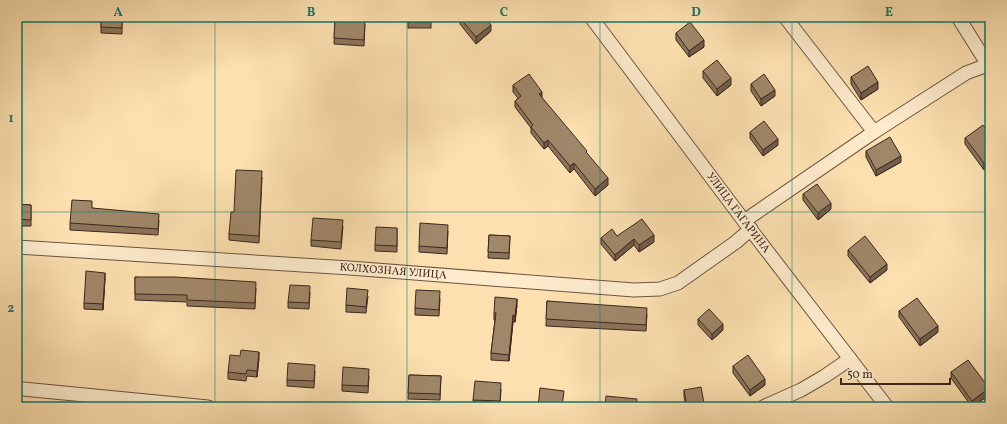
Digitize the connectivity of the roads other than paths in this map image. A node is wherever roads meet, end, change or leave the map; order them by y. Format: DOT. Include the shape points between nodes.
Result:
graph roads {
  1 [pos="591,17"];
  2 [pos="785,17"];
  3 [pos="958,17"];
  4 [pos="989,66"];
  5 [pos="874,132"];
  6 [pos="747,225"];
  7 [pos="17,247"];
  8 [pos="850,359"];
  9 [pos="23,389"];
  10 [pos="208,407"];
  11 [pos="763,407"];
  12 [pos="887,407"];
  1 -- 6 [label="street, УЛИЦА ГАГАРИНА"];
  2 -- 5 [label="street"];
  3 -- 4 [label="street"];
  4 -- 5 [label="street, КОЛХОЗНАЯ УЛИЦА" via="966,73"];
  5 -- 6 [label="street, КОЛХОЗНАЯ УЛИЦА"];
  6 -- 7 [label="street, КОЛХОЗНАЯ УЛИЦА" via="736,242 678,283 660,289 634,290 350,268"];
  6 -- 8 [label="street, УЛИЦА ГАГАРИНА"];
  8 -- 11 [label="street" via="801,390"];
  8 -- 12 [label="street, УЛИЦА ГАГАРИНА"];
  9 -- 10 [label="street"];
}
